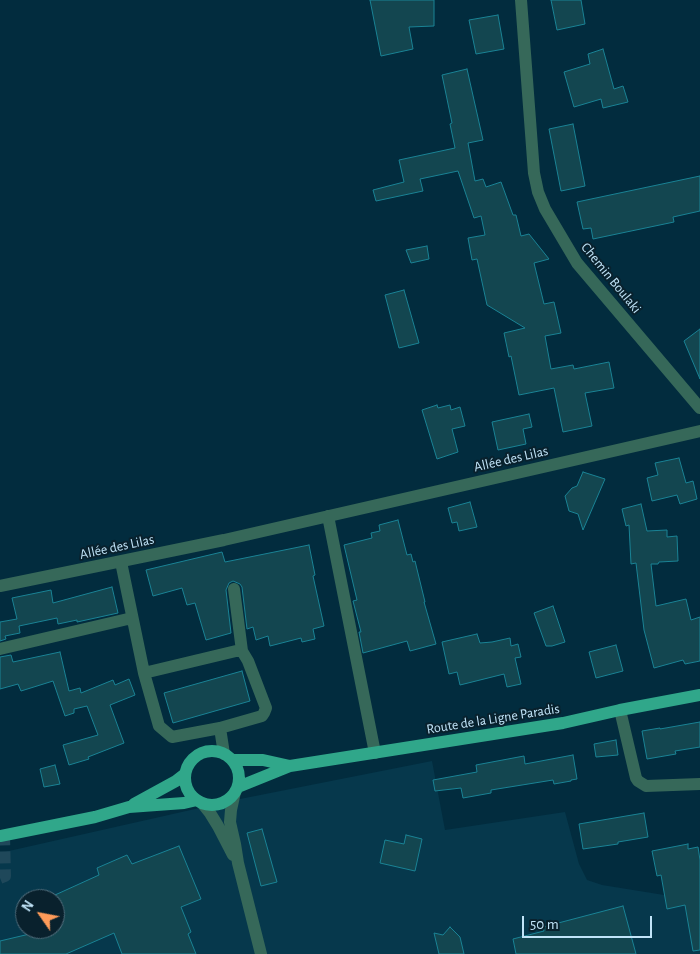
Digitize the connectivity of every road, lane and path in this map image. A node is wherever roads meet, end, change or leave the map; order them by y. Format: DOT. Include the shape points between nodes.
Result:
graph roads {
  1 [pos="521,0"];
  2 [pos="700,408"];
  3 [pos="700,431"];
  4 [pos="328,516"];
  5 [pos="122,562"];
  6 [pos="0,586"];
  7 [pos="234,588"];
  8 [pos="132,618"];
  9 [pos="0,649"];
  10 [pos="242,652"];
  11 [pos="144,673"];
  12 [pos="700,695"];
  13 [pos="620,710"];
  14 [pos="220,728"];
  15 [pos="376,753"];
  16 [pos="228,757"];
  17 [pos="290,766"];
  18 [pos="185,774"];
  19 [pos="700,784"];
  20 [pos="236,789"];
  21 [pos="199,802"];
  22 [pos="129,807"];
  23 [pos="0,836"];
  24 [pos="238,863"];
  25 [pos="261,954"];
  1 -- 2 [label="street, Chemin Boulaki" via="534,173 545,209 577,263"];
  3 -- 4 [label="street, Allée des Lilas"];
  4 -- 5 [label="street, Allée des Lilas"];
  4 -- 15 [label="street"];
  5 -- 6 [label="street, Allée des Lilas"];
  5 -- 8 [label="street"];
  7 -- 10 [label="street"];
  8 -- 9 [label="street"];
  8 -- 11 [label="street"];
  10 -- 11 [label="street"];
  10 -- 14 [label="street" via="266,708 262,716"];
  11 -- 14 [label="street" via="159,726 172,737"];
  12 -- 13 [label="main road, Route de la Ligne Paradis"];
  13 -- 15 [label="main road, Route de la Ligne Paradis" via="563,723"];
  13 -- 19 [label="street" via="638,781 646,786"];
  14 -- 16 [label="street"];
  15 -- 17 [label="main road, Route de la Ligne Paradis"];
  16 -- 17 [label="main road, Route de la Ligne Paradis"];
  16 -- 18 [label="main road" via="213,751 202,753 193,759"];
  16 -- 20 [label="main road" via="238,770"];
  17 -- 20 [label="main road, Route de la Ligne Paradis"];
  18 -- 21 [label="main road" via="186,786"];
  18 -- 22 [label="main road"];
  20 -- 21 [label="main road" via="220,804"];
  20 -- 24 [label="street" via="230,822"];
  21 -- 22 [label="main road"];
  21 -- 24 [label="street" via="218,826"];
  22 -- 23 [label="main road"];
  24 -- 25 [label="street"];
}
